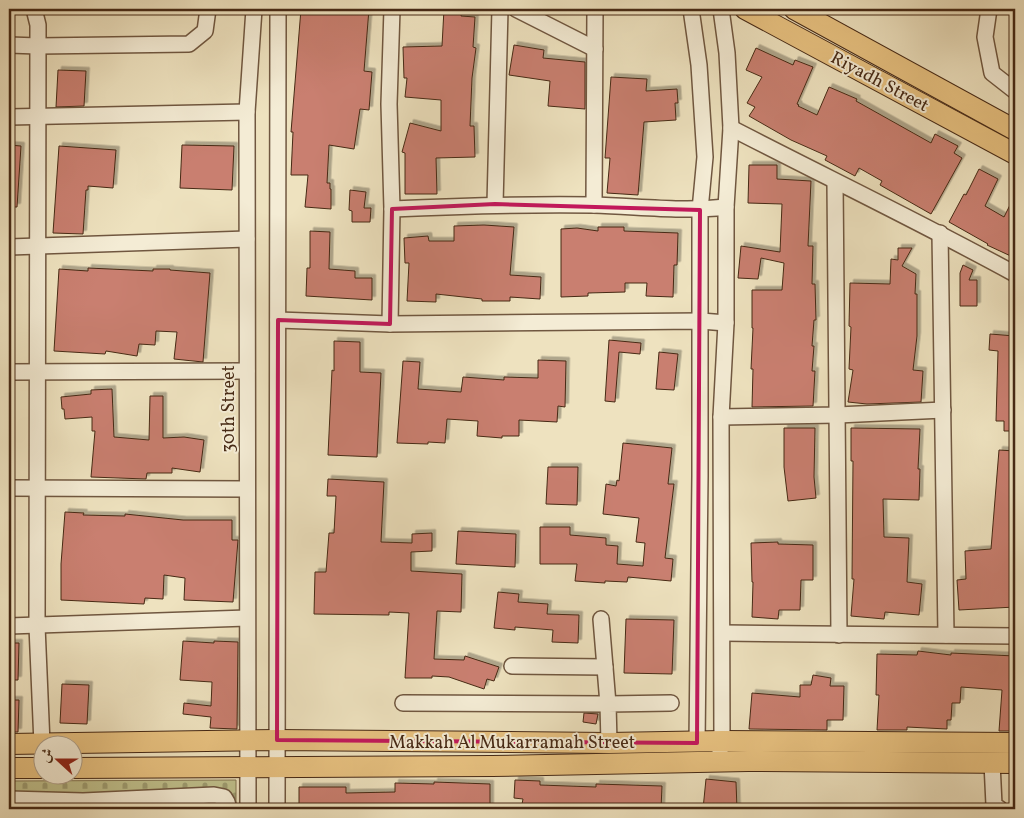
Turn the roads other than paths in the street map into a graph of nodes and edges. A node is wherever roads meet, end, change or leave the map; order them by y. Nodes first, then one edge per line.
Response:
1 (34, 9) edge
2 (208, 9) edge
3 (254, 9) edge
4 (278, 9) edge
5 (392, 9) edge
6 (500, 9) edge
7 (516, 9) edge
8 (595, 9) edge
9 (691, 9) edge
10 (721, 9) edge
11 (745, 9) edge
12 (794, 9) edge
13 (989, 9) edge
14 (9, 45) edge
15 (38, 46) junction
16 (595, 49) junction
17 (992, 73) junction
18 (1015, 77) edge
19 (1015, 91) edge
20 (246, 112) junction
21 (9, 117) edge
22 (38, 118) junction
23 (731, 128) junction
24 (1015, 130) edge
25 (1015, 154) edge
26 (835, 182) junction
27 (495, 204) junction
28 (594, 205) junction
29 (726, 207) junction
30 (392, 209) junction
31 (700, 210) junction
32 (940, 233) junction
33 (246, 239) junction
34 (9, 247) edge
35 (38, 247) junction
36 (1015, 274) edge
37 (278, 320) junction
38 (701, 321) junction
39 (726, 323) junction
40 (390, 324) junction
41 (9, 372) edge
42 (38, 372) junction
43 (247, 372) junction
44 (943, 410) junction
45 (838, 415) junction
46 (721, 416) junction
47 (37, 487) junction
48 (9, 488) edge
49 (247, 489) junction
50 (247, 618) junction
51 (601, 619) dead end
52 (9, 626) edge
53 (37, 626) junction
54 (723, 633) junction
55 (839, 635) junction
56 (946, 635) junction
57 (1015, 636) edge
58 (512, 666) dead end
59 (605, 667) junction
60 (403, 703) dead end
61 (608, 704) junction
62 (671, 704) dead end
63 (42, 736) edge
64 (277, 740) junction
65 (248, 741) junction
66 (722, 741) junction
67 (697, 742) junction
68 (82, 743) edge
69 (608, 743) junction
70 (1015, 743) edge
71 (9, 744) edge
72 (32, 744) edge
73 (718, 762) junction
74 (992, 763) junction
75 (1015, 763) edge
76 (9, 768) edge
77 (32, 768) edge
78 (82, 768) edge
79 (248, 768) junction
80 (277, 768) junction
81 (9, 799) edge
82 (82, 805) edge
83 (229, 809) edge
84 (248, 809) edge
85 (277, 809) edge
86 (1000, 809) edge

1 - 15 street
2 - 15 street
3 - 20 street, 30th Street
4 - 37 street
5 - 30 street
6 - 27 street
7 - 16 street
8 - 16 street
9 - 31 street
10 - 23 street
11 - 25 main road, Riyadh Street
12 - 24 main road, Riyadh Street
13 - 17 street
14 - 15 street
15 - 22 street
16 - 28 street
17 - 18 street
17 - 19 street
20 - 22 street
20 - 33 street, 30th Street
21 - 22 street
22 - 35 street
23 - 26 street
23 - 29 street
26 - 32 street
26 - 45 street
27 - 28 street
27 - 30 street
28 - 31 street
29 - 31 street
29 - 39 street
30 - 40 street
31 - 38 street
32 - 36 street
32 - 44 street
33 - 35 street
33 - 43 street, 30th Street
34 - 35 street
35 - 42 street
37 - 40 street
37 - 64 street
38 - 39 street
38 - 40 street
38 - 67 street
39 - 46 street
41 - 42 street
42 - 43 street
42 - 47 street
43 - 49 street, 30th Street
44 - 45 street
44 - 56 street
45 - 46 street
45 - 55 street
46 - 54 street
47 - 48 street
47 - 49 street
47 - 53 street
49 - 50 street, 30th Street
50 - 53 street
50 - 65 street, 30th Street
51 - 59 street
52 - 53 street
53 - 63 street
54 - 55 street
54 - 66 street
55 - 56 street
56 - 57 street
58 - 59 street
59 - 61 street
60 - 61 street
61 - 62 street
61 - 69 street
64 - 65 main road, Makkah Al Mukarramah Street
64 - 69 main road, Makkah Al Mukarramah Street
64 - 80 street
65 - 68 main road, Makkah Al Mukarramah Street
65 - 79 street, 30th Street
66 - 67 main road, Makkah Al Mukarramah Street
66 - 70 main road, Makkah Al Mukarramah Street
66 - 73 street
67 - 69 main road, Makkah Al Mukarramah Street
71 - 72 main road, Makkah Al Mukarramah Street
73 - 74 main road, Makkah Al Mukarramah Street
73 - 80 main road, Makkah Al Mukarramah Street
74 - 75 main road, Makkah Al Mukarramah Street
74 - 86 street
76 - 77 main road
78 - 79 main road, Makkah Al Mukarramah Street
79 - 80 main road, Makkah Al Mukarramah Street
79 - 84 street, 30th Street
80 - 85 street
81 - 82 street
82 - 83 street

